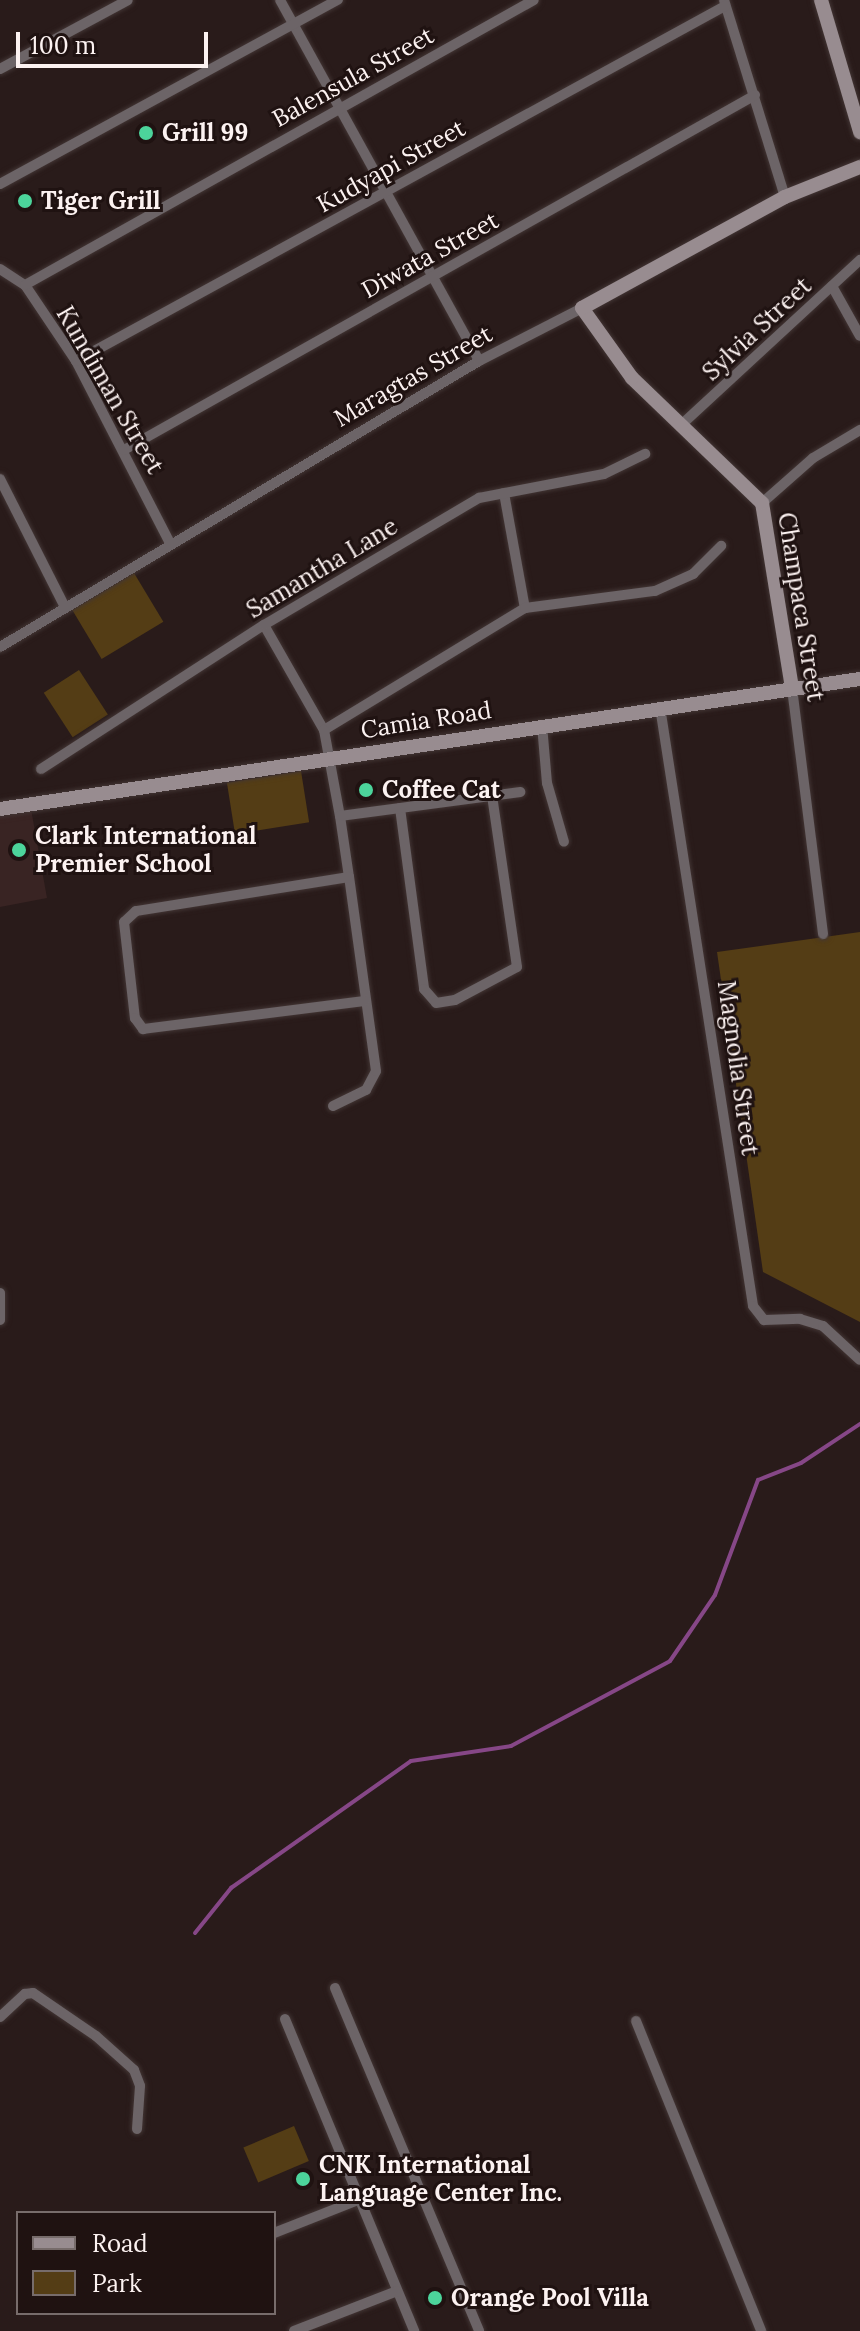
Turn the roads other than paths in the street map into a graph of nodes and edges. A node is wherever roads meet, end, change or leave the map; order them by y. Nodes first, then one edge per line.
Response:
1 (128, 0) edge
2 (280, 0) edge
3 (338, 0) edge
4 (534, 0) edge
5 (821, 0) edge
6 (724, 3) edge
7 (294, 25) junction
8 (0, 69) edge
9 (854, 94) edge
10 (755, 95) junction
11 (341, 105) junction
12 (860, 132) edge
13 (860, 167) edge
14 (0, 184) edge
15 (388, 191) junction
16 (785, 197) junction
17 (860, 260) edge
18 (0, 269) edge
19 (432, 277) junction
20 (25, 285) junction
21 (832, 286) junction
22 (582, 308) junction
23 (860, 336) edge
24 (76, 361) junction
25 (479, 361) junction
26 (680, 426) junction
27 (860, 430) edge
28 (124, 450) junction
29 (645, 454) dead end
30 (0, 479) edge
31 (504, 493) junction
32 (762, 503) junction
33 (170, 543) junction
34 (721, 546) dead end
35 (64, 605) junction
36 (525, 608) junction
37 (264, 625) junction
38 (0, 647) edge
39 (860, 679) edge
40 (792, 688) junction
41 (660, 707) junction
42 (542, 725) junction
43 (324, 730) junction
44 (333, 756) junction
45 (41, 769) dead end
46 (520, 792) dead end
47 (492, 796) junction
48 (400, 808) junction
49 (0, 809) edge
50 (340, 816) junction
51 (564, 842) dead end
52 (349, 877) junction
53 (823, 934) dead end
54 (365, 1001) junction
55 (333, 1106) dead end
56 (0, 1293) edge
57 (2, 1315) edge
58 (860, 1360) edge
59 (335, 1988) dead end
60 (0, 2017) edge
61 (285, 2019) dead end
62 (636, 2021) dead end
63 (137, 2129) dead end
64 (358, 2200) junction
65 (276, 2232) edge
66 (397, 2291) junction
67 (294, 2331) edge
68 (414, 2331) edge
69 (479, 2331) edge
70 (761, 2331) edge

1 - 8 street
2 - 7 street
3 - 7 street
4 - 11 street, Balensula Street
5 - 9 street
6 - 10 street
6 - 15 street, Kudyapi Street
7 - 11 street
7 - 14 street
9 - 12 street
10 - 16 street
10 - 19 street, Diwata Street
11 - 15 street
11 - 20 street, Balensula Street
13 - 16 street, Maragtas Street
15 - 19 street
15 - 24 street, Kudyapi Street
16 - 22 street, Maragtas Street
17 - 21 street, Sylvia Street
18 - 20 street, Kundiman Street
19 - 25 street
19 - 28 street, Diwata Street
20 - 24 street, Kundiman Street
21 - 23 street
21 - 26 street, Sylvia Street
22 - 25 street, Maragtas Street
22 - 26 street, Champaca Street
24 - 28 street, Kundiman Street
25 - 33 street, Maragtas Street
26 - 32 street, Champaca Street
27 - 32 street
28 - 33 street, Kundiman Street
29 - 31 street, Samantha Lane
30 - 35 street
31 - 36 street
31 - 37 street, Samantha Lane
32 - 40 street, Champaca Street
33 - 35 street, Maragtas Street
34 - 36 street
35 - 38 street, Maragtas Street
36 - 43 street
37 - 43 street
37 - 45 street, Samantha Lane
39 - 40 street, Camia Road
40 - 41 street, Camia Road
40 - 53 street, Champaca Street
41 - 42 street, Camia Road
41 - 58 street, Magnolia Street
42 - 44 street, Camia Road
42 - 51 street
43 - 44 street
44 - 49 street, Camia Road
44 - 50 street
46 - 47 street
47 - 48 street
47 - 48 street
48 - 50 street
50 - 52 street
52 - 54 street
52 - 54 street
54 - 55 street
56 - 57 street
59 - 69 street
60 - 63 street
61 - 64 street
62 - 70 street
64 - 65 street
64 - 66 street
66 - 67 street
66 - 68 street

